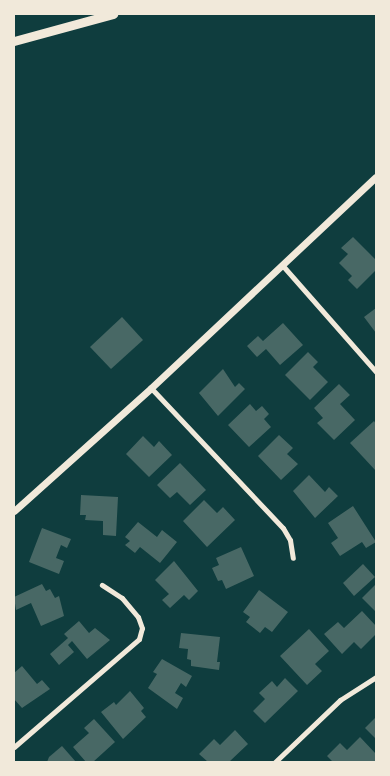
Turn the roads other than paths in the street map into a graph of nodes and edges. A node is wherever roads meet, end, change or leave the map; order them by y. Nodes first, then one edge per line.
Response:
1 (113, 14) edge
2 (14, 41) edge
3 (376, 177) edge
4 (283, 266) junction
5 (376, 372) edge
6 (151, 388) junction
7 (14, 511) edge
8 (293, 558) dead end
9 (102, 585) dead end
10 (376, 677) edge
11 (14, 747) edge
12 (275, 762) edge

1 - 2 highway
3 - 4 street
4 - 5 street
4 - 6 street
6 - 7 street
6 - 8 street
9 - 11 street
10 - 12 street

